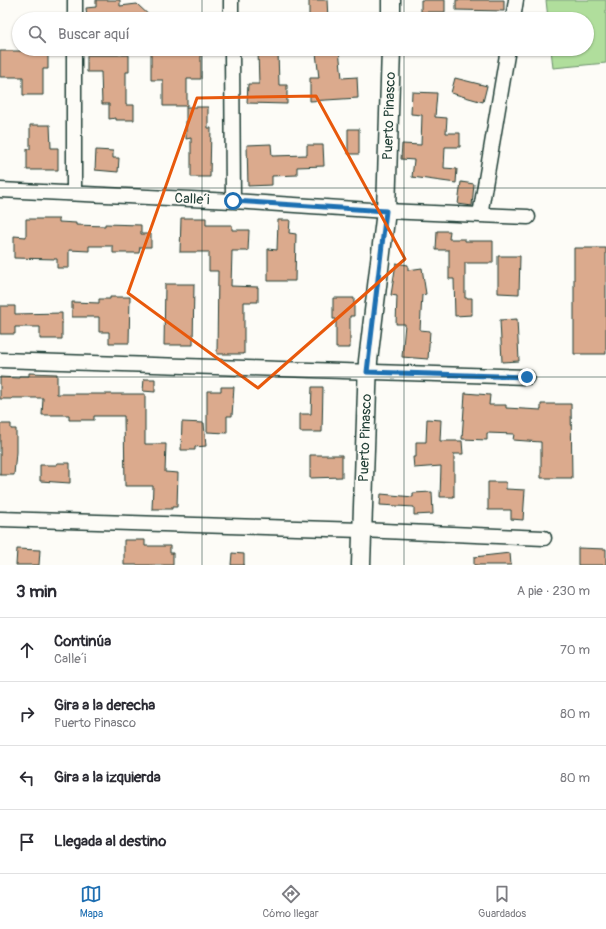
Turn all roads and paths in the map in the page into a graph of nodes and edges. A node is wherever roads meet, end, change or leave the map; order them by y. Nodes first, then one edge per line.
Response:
1 (75, 0) edge
2 (231, 0) edge
3 (391, 0) edge
4 (516, 0) edge
5 (74, 12) edge
6 (231, 12) edge
7 (391, 12) edge
8 (514, 12) edge
9 (74, 56) edge
10 (232, 56) edge
11 (391, 56) edge
12 (507, 56) edge
13 (0, 190) edge
14 (74, 193) junction
15 (233, 201) junction
16 (386, 211) junction
17 (480, 215) junction
18 (528, 217) dead end
19 (0, 360) edge
20 (367, 372) junction
21 (527, 377) dead end
22 (0, 518) edge
23 (361, 530) junction
24 (544, 538) dead end
25 (360, 565) edge

1 - 5 street
2 - 6 street
3 - 7 street
4 - 8 street
9 - 14 street
10 - 15 street
11 - 16 street, Puerto Pinasco
12 - 17 street
13 - 14 street, Calle´i
14 - 15 street, Calle´i
15 - 16 street, Calle´i
16 - 17 street, Calle´i
16 - 20 street, Puerto Pinasco
17 - 18 street, Calle´i
19 - 20 street
20 - 21 street
20 - 23 street, Puerto Pinasco
22 - 23 street
23 - 24 street
23 - 25 street, Puerto Pinasco

